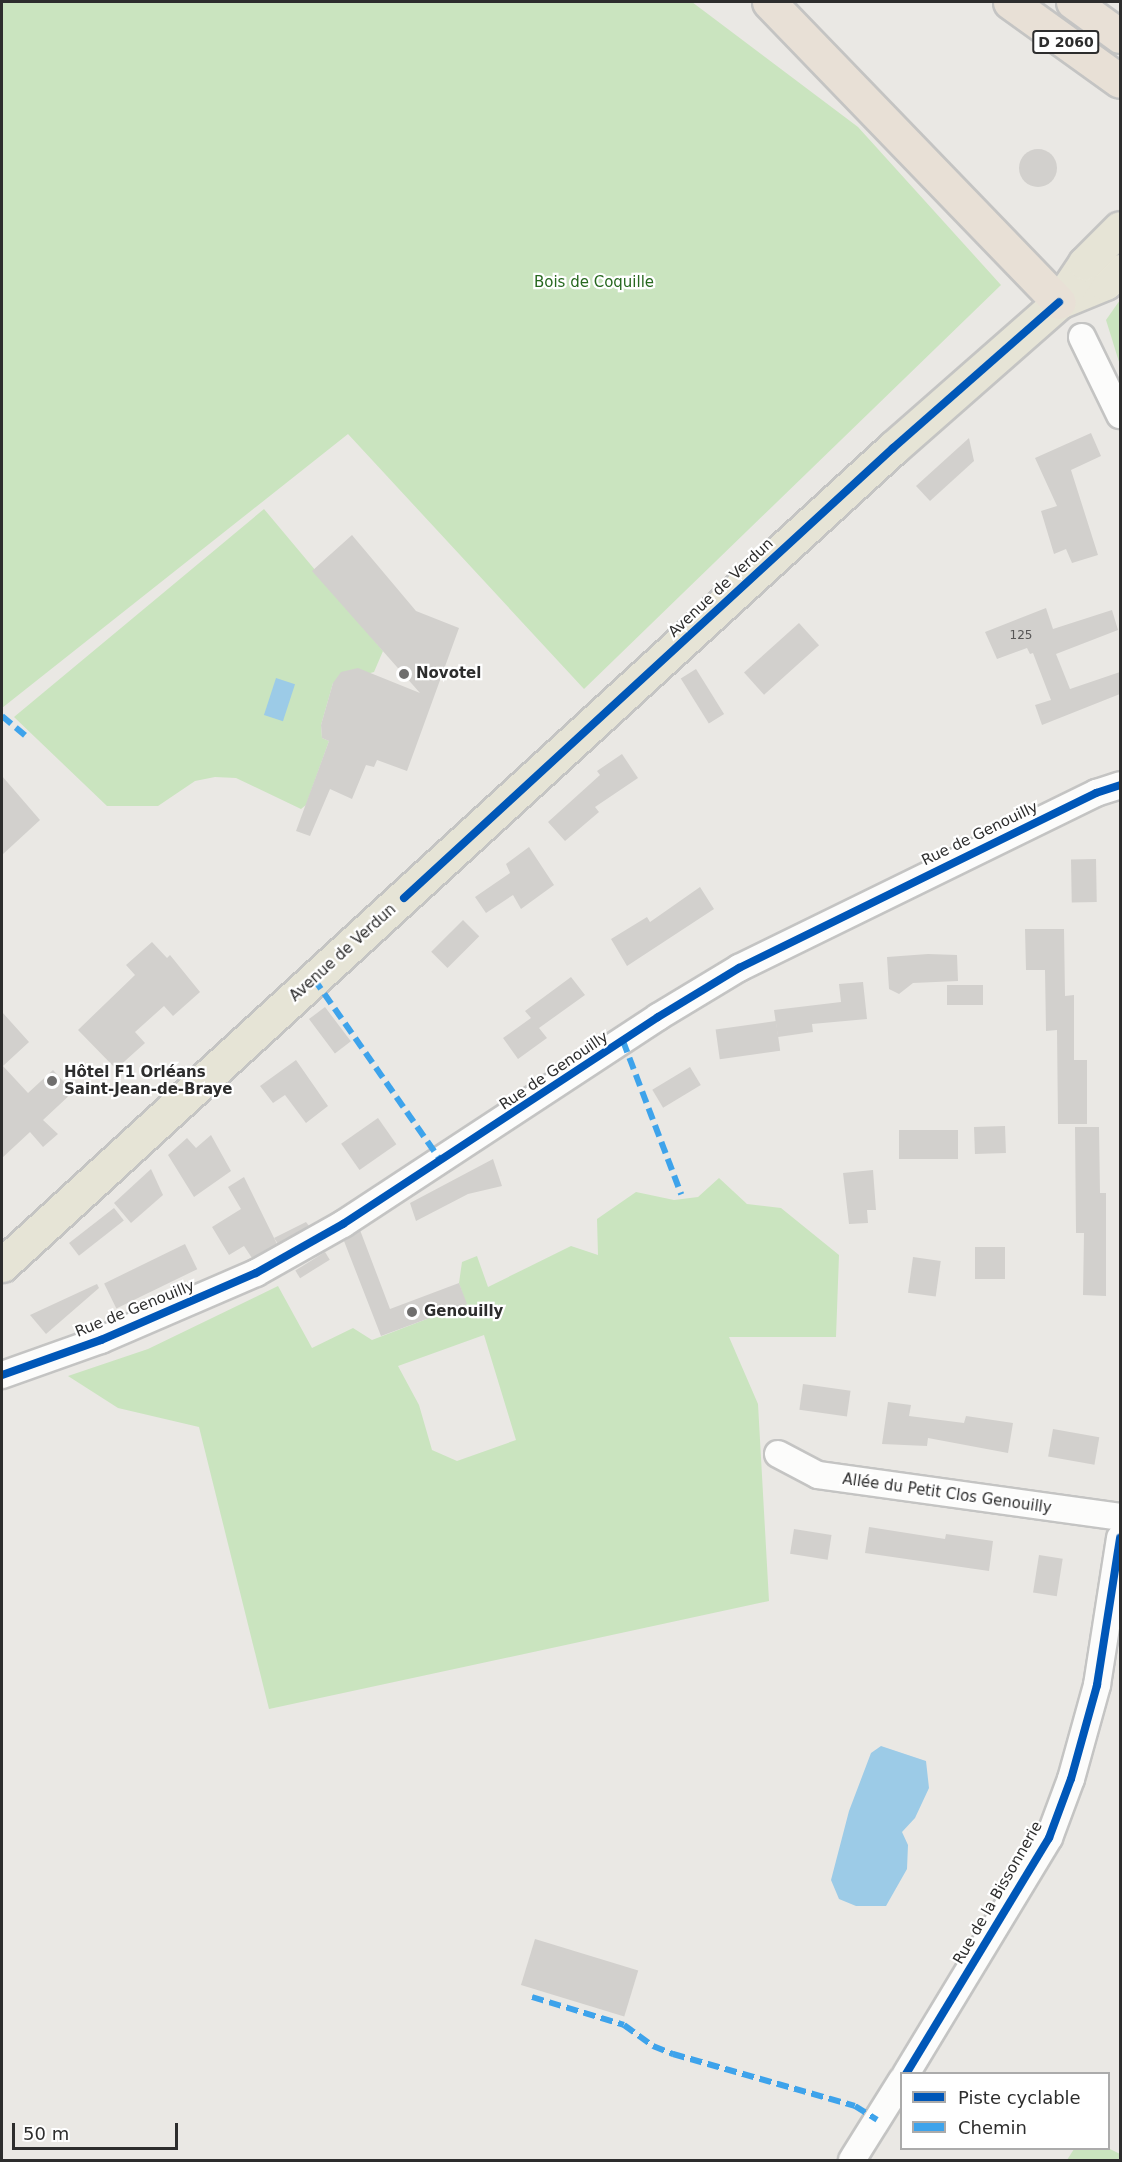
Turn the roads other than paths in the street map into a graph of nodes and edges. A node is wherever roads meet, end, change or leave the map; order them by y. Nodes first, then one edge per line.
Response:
1 (768, 2) edge
2 (1010, 2) edge
3 (1073, 2) edge
4 (1120, 36) edge
5 (1120, 81) edge
6 (1120, 228) edge
7 (1120, 271) edge
8 (1059, 302) junction
9 (1082, 337) dead end
10 (1120, 416) edge
11 (1120, 785) edge
12 (2, 1265) edge
13 (2, 1375) edge
14 (778, 1454) dead end
15 (1120, 1517) edge
16 (1120, 1538) edge
17 (907, 2072) edge
18 (900, 2083) edge
19 (852, 2160) edge

1 - 8 highway
2 - 5 highway, D 2060
3 - 4 highway, D 2060
6 - 8 main road, Avenue de Verdun
7 - 8 main road, Avenue de Verdun
8 - 12 main road, Avenue de Verdun
9 - 10 street
11 - 13 street, Rue de Genouilly
14 - 15 street, Allée du Petit Clos Genouilly
16 - 17 street, Rue de la Bissonnerie
18 - 19 street

